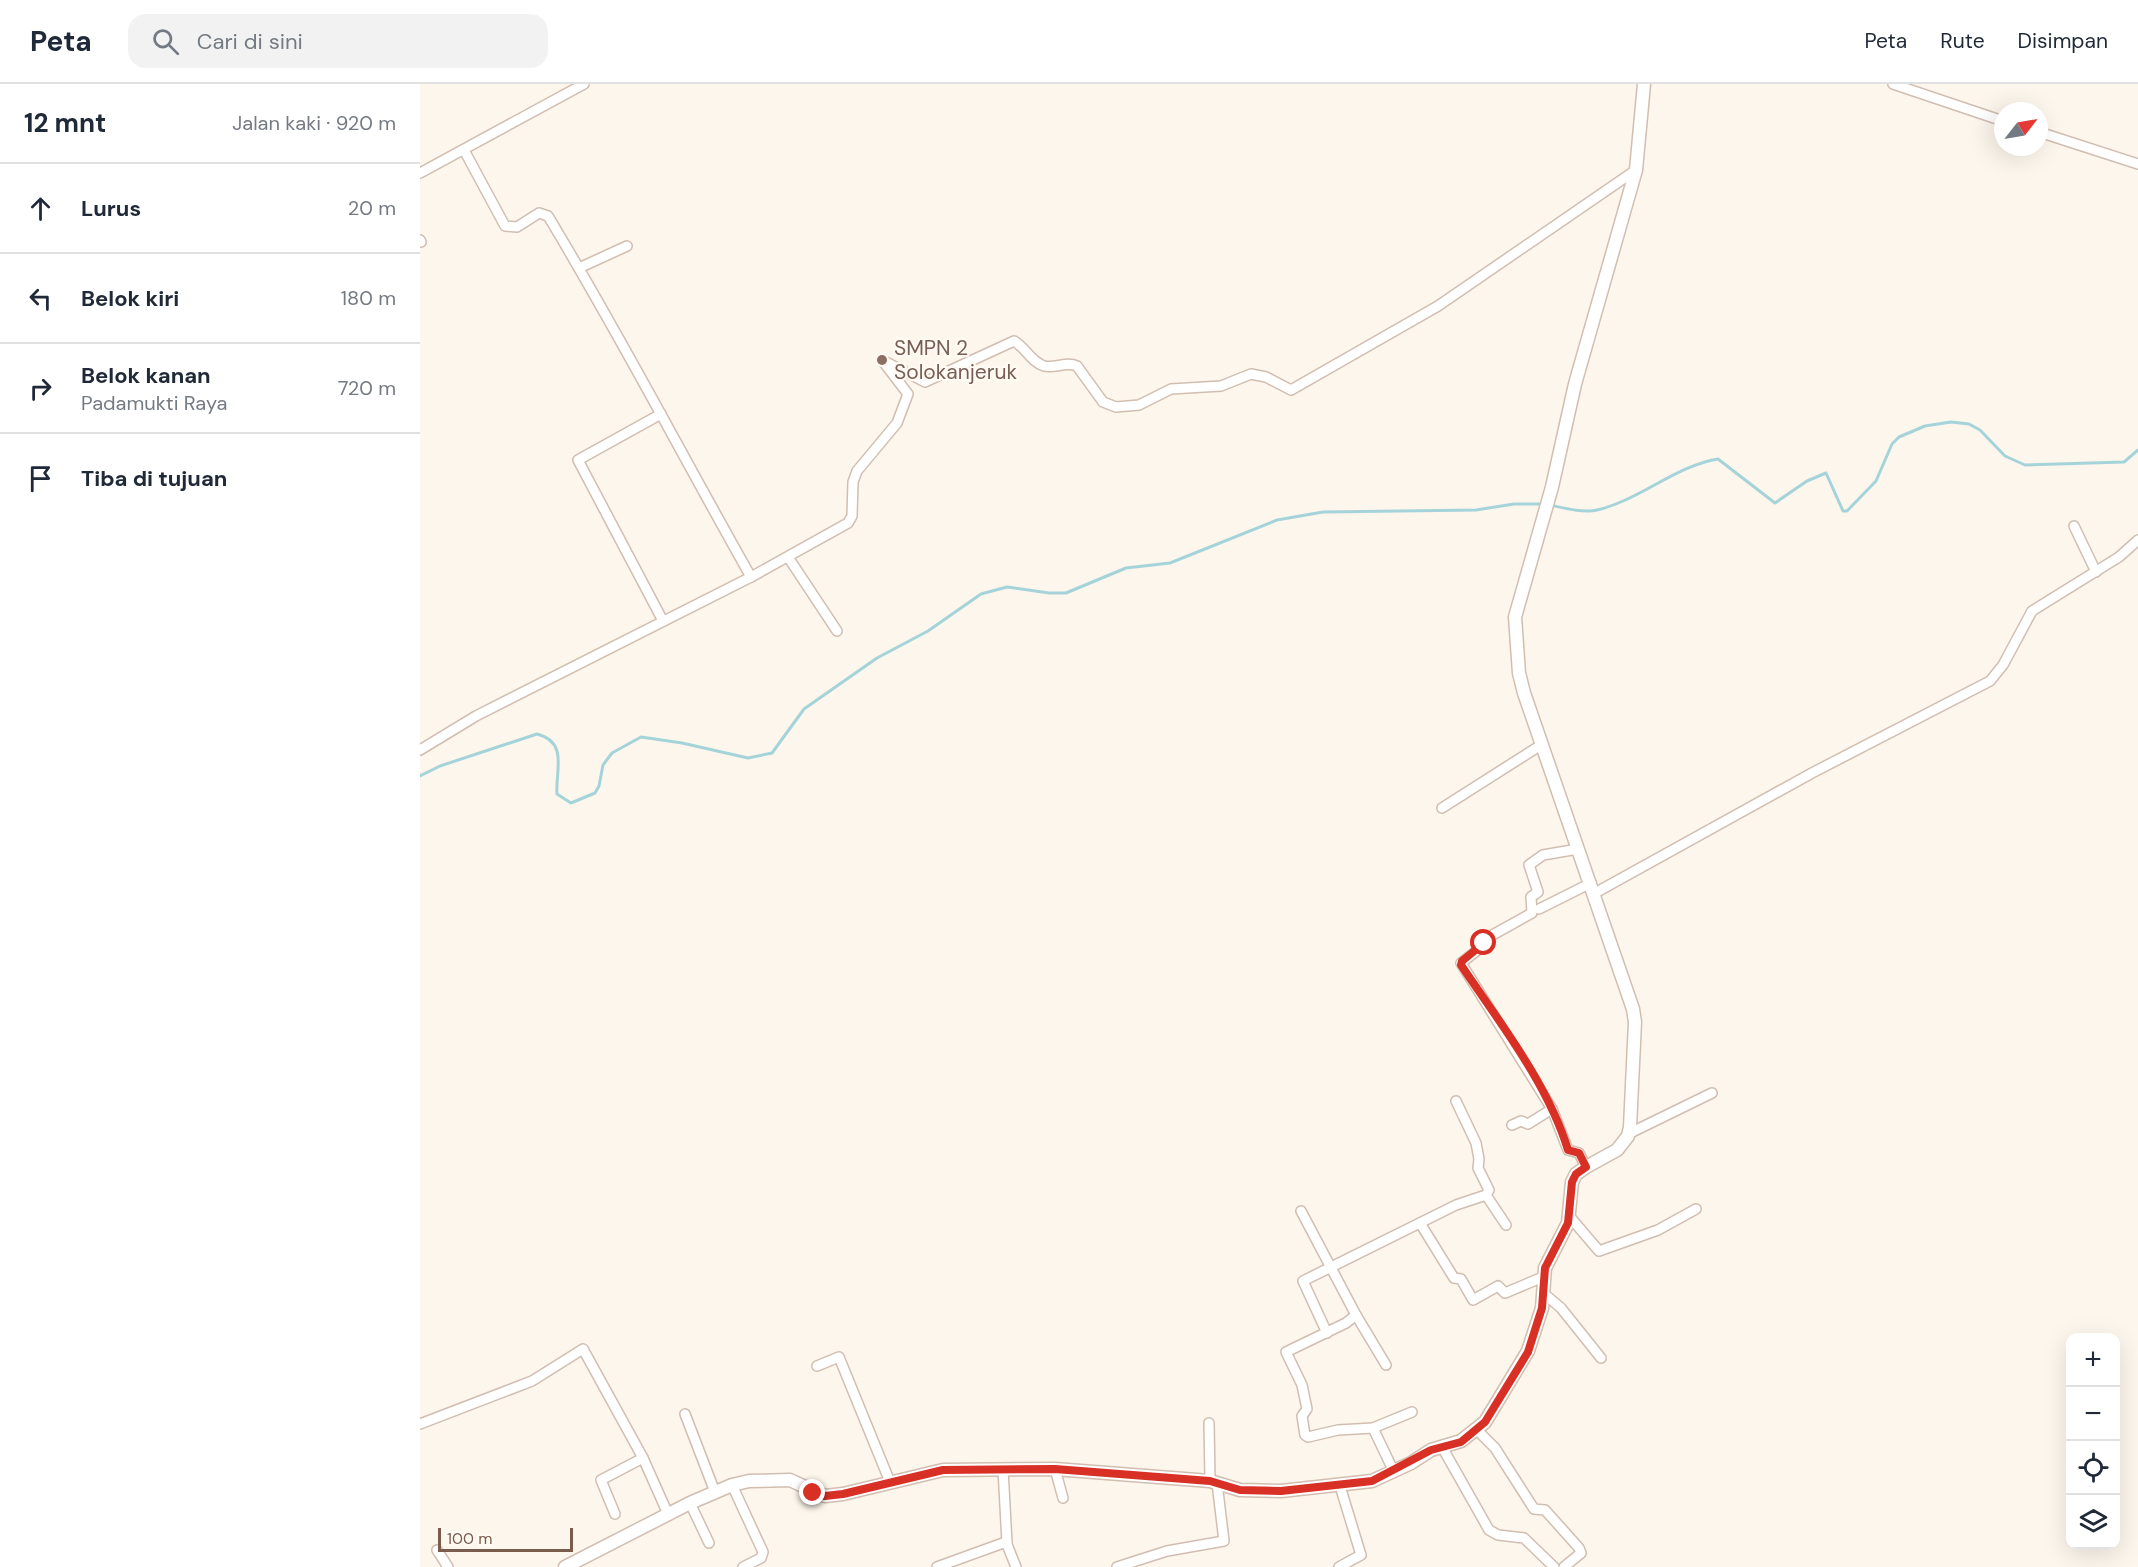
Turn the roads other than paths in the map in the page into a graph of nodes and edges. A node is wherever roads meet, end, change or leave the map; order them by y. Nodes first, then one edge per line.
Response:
1 (584, 84) edge
2 (1644, 84) edge
3 (1893, 84) edge
4 (1994, 118) edge
5 (2048, 135) edge
6 (464, 150) junction
7 (2138, 164) edge
8 (1636, 170) junction
9 (420, 173) edge
10 (627, 246) dead end
11 (579, 268) junction
12 (661, 414) junction
13 (2074, 526) dead end
14 (2138, 540) edge
15 (788, 557) junction
16 (2096, 572) junction
17 (751, 577) junction
18 (663, 621) junction
19 (837, 631) dead end
20 (1541, 745) junction
21 (420, 750) edge
22 (1442, 808) dead end
23 (1578, 849) junction
24 (1593, 888) junction
25 (1539, 909) dead end
26 (1713, 1093) dead end
27 (1456, 1101) dead end
28 (1552, 1109) junction
29 (1512, 1125) dead end
30 (1628, 1134) junction
31 (1586, 1167) junction
32 (1486, 1195) junction
33 (1696, 1209) dead end
34 (1302, 1211) dead end
35 (1570, 1217) junction
36 (1420, 1222) junction
37 (1506, 1225) dead end
38 (1331, 1267) junction
39 (1543, 1277) junction
40 (1542, 1292) junction
41 (1356, 1315) junction
42 (1327, 1333) junction
43 (1601, 1358) dead end
44 (1386, 1365) dead end
45 (817, 1366) dead end
46 (1412, 1412) dead end
47 (685, 1414) dead end
48 (1209, 1423) dead end
49 (420, 1424) edge
50 (1373, 1428) junction
51 (1477, 1430) junction
52 (1442, 1447) junction
53 (643, 1458) junction
54 (1003, 1469) junction
55 (1055, 1469) junction
56 (1394, 1472) junction
57 (889, 1477) junction
58 (1214, 1482) junction
59 (732, 1485) junction
60 (1340, 1486) junction
61 (715, 1492) junction
62 (1063, 1498) dead end
63 (690, 1503) junction
64 (615, 1514) dead end
65 (668, 1514) junction
66 (709, 1543) dead end
67 (1007, 1543) junction
68 (437, 1550) dead end
69 (448, 1567) edge
70 (565, 1567) edge
71 (743, 1567) edge
72 (937, 1567) edge
73 (1016, 1567) edge
74 (1117, 1567) edge
75 (1339, 1567) edge
76 (1554, 1567) edge
77 (1564, 1567) edge

1 - 6 street
2 - 8 street
3 - 4 street
5 - 7 street
6 - 9 street
6 - 11 street
8 - 15 street
8 - 20 street
10 - 11 street
11 - 12 street
12 - 17 street
12 - 18 street
13 - 16 street
14 - 16 street
15 - 17 street
15 - 19 street
16 - 24 street
17 - 18 street
18 - 21 street
20 - 22 street
20 - 23 street
23 - 24 street
23 - 28 street
24 - 25 street
24 - 30 street
26 - 30 street
27 - 32 street
28 - 29 street
28 - 31 street
30 - 31 street
31 - 35 street
32 - 36 street
32 - 37 street
33 - 35 street
34 - 38 street
35 - 39 street
36 - 38 street
36 - 39 street
38 - 41 street
38 - 42 street
39 - 40 street
40 - 43 street
40 - 51 street
41 - 42 street
41 - 44 street
42 - 50 street
45 - 57 street
46 - 50 street
47 - 61 street
48 - 58 street
49 - 53 street
50 - 56 street
51 - 52 street
51 - 77 street
52 - 56 street
52 - 76 street
53 - 64 street
53 - 65 street
54 - 55 street
54 - 57 street
54 - 67 street
55 - 58 street
55 - 62 street
56 - 60 street
57 - 59 street
58 - 60 street
58 - 74 street
59 - 61 street
59 - 71 street
60 - 75 street
61 - 63 street
63 - 65 street
63 - 66 street
65 - 70 street
67 - 72 street
67 - 73 street
68 - 69 street

